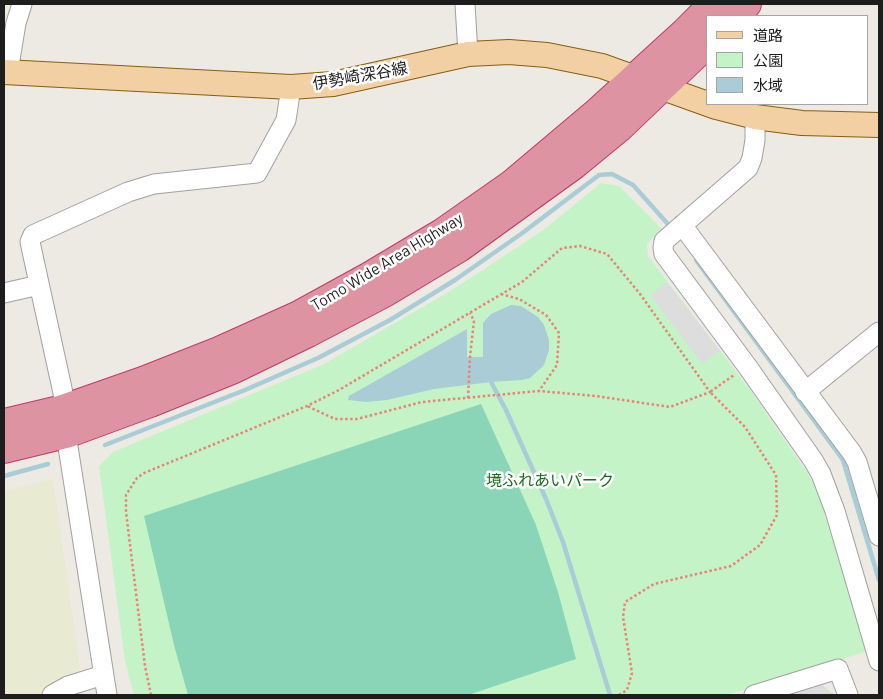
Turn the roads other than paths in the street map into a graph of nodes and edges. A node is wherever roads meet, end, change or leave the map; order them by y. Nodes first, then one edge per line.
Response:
1 (22, 4) edge
2 (464, 4) edge
3 (713, 4) edge
4 (747, 4) edge
5 (735, 15) edge
6 (706, 45) edge
7 (468, 54) junction
8 (6, 72) edge
9 (636, 77) junction
10 (291, 86) junction
11 (662, 88) junction
12 (706, 103) edge
13 (710, 105) edge
14 (755, 117) junction
15 (879, 125) edge
16 (682, 225) junction
17 (39, 285) junction
18 (4, 293) edge
19 (879, 332) edge
20 (805, 392) junction
21 (65, 421) junction
22 (4, 423) edge
23 (4, 448) edge
24 (879, 536) edge
25 (879, 661) edge
26 (103, 676) junction
27 (52, 695) edge
28 (107, 695) edge
29 (754, 695) edge
30 (848, 695) edge

1 - 8 street
2 - 7 street
3 - 9 highway, Tomo Wide Area Highway
4 - 5 highway
6 - 11 highway, Tomo Wide Area Highway
7 - 9 main road, 伊勢崎深谷線
7 - 10 main road, 伊勢崎深谷線
8 - 10 main road, 伊勢崎深谷線
9 - 11 main road, 伊勢崎深谷線
9 - 21 highway, Tomo Wide Area Highway
10 - 17 street
11 - 12 main road, 伊勢崎深谷線
11 - 21 highway, Tomo Wide Area Highway
13 - 14 main road, 伊勢崎深谷線
14 - 15 main road, 伊勢崎深谷線
14 - 16 street
16 - 20 street
16 - 25 street
17 - 18 street
17 - 21 street
19 - 20 street
20 - 24 street
21 - 22 highway, Tomo Wide Area Highway
21 - 23 highway, Tomo Wide Area Highway
21 - 26 street
26 - 27 street
26 - 28 street
29 - 30 street

